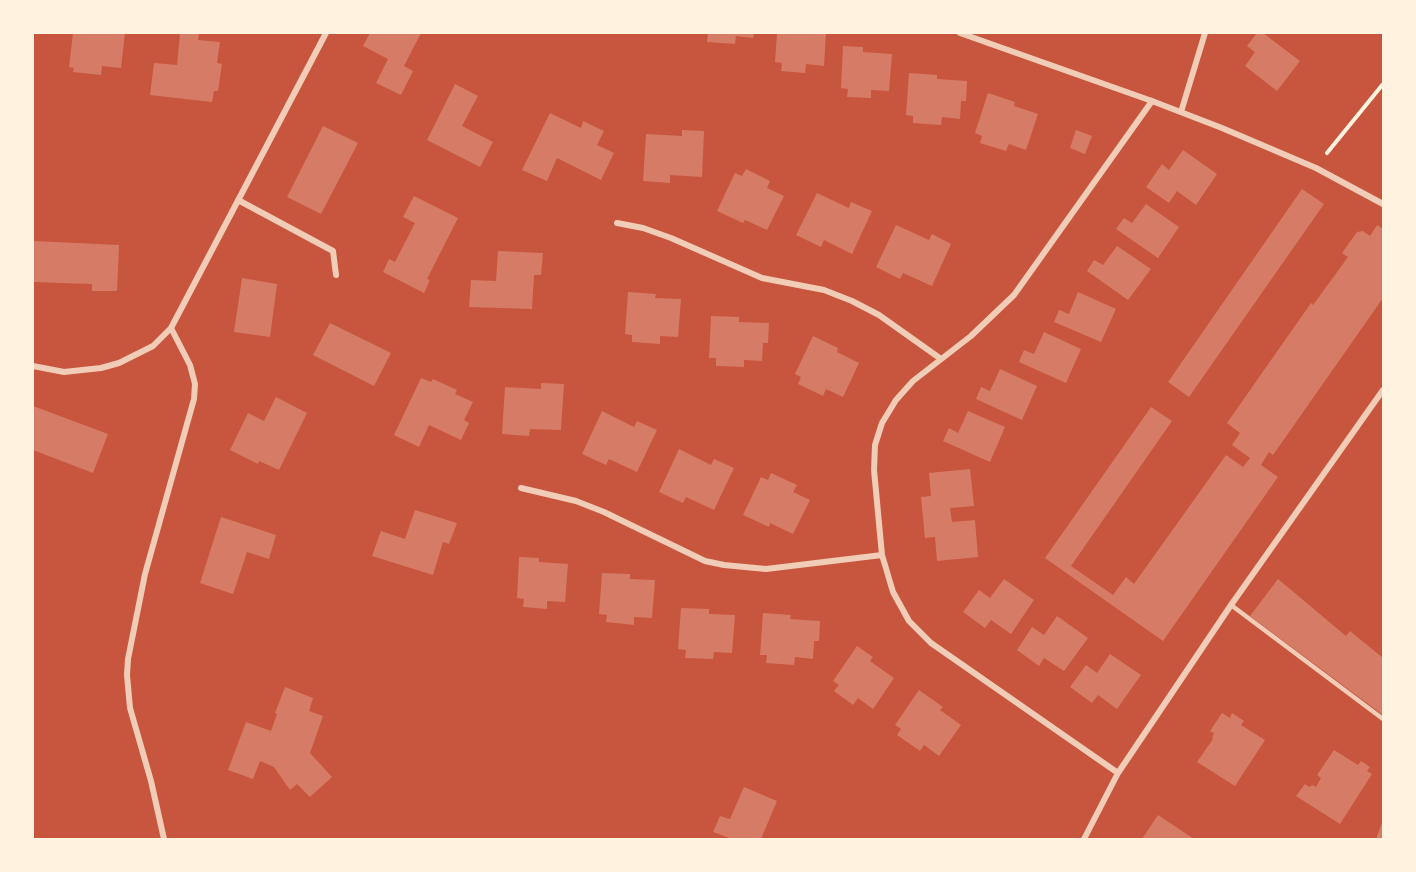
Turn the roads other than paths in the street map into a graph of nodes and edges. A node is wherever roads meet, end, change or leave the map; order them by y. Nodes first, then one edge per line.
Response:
1 (326, 33) edge
2 (960, 33) edge
3 (1205, 33) edge
4 (1152, 101) junction
5 (1181, 112) junction
6 (238, 200) junction
7 (1383, 204) edge
8 (617, 224) dead end
9 (336, 274) dead end
10 (171, 328) junction
11 (941, 359) junction
12 (33, 366) edge
13 (1383, 390) edge
14 (521, 488) dead end
15 (882, 555) junction
16 (1231, 605) junction
17 (1383, 719) edge
18 (1118, 773) junction
19 (164, 839) edge
20 (1084, 839) edge

1 - 6 street
2 - 4 street
3 - 5 street
4 - 5 street
4 - 11 street
5 - 7 street
6 - 9 street
6 - 10 street
8 - 11 street
10 - 12 street
10 - 19 street
11 - 15 street
13 - 16 street
14 - 15 street
15 - 18 street
16 - 17 lane
16 - 18 street
18 - 20 street

